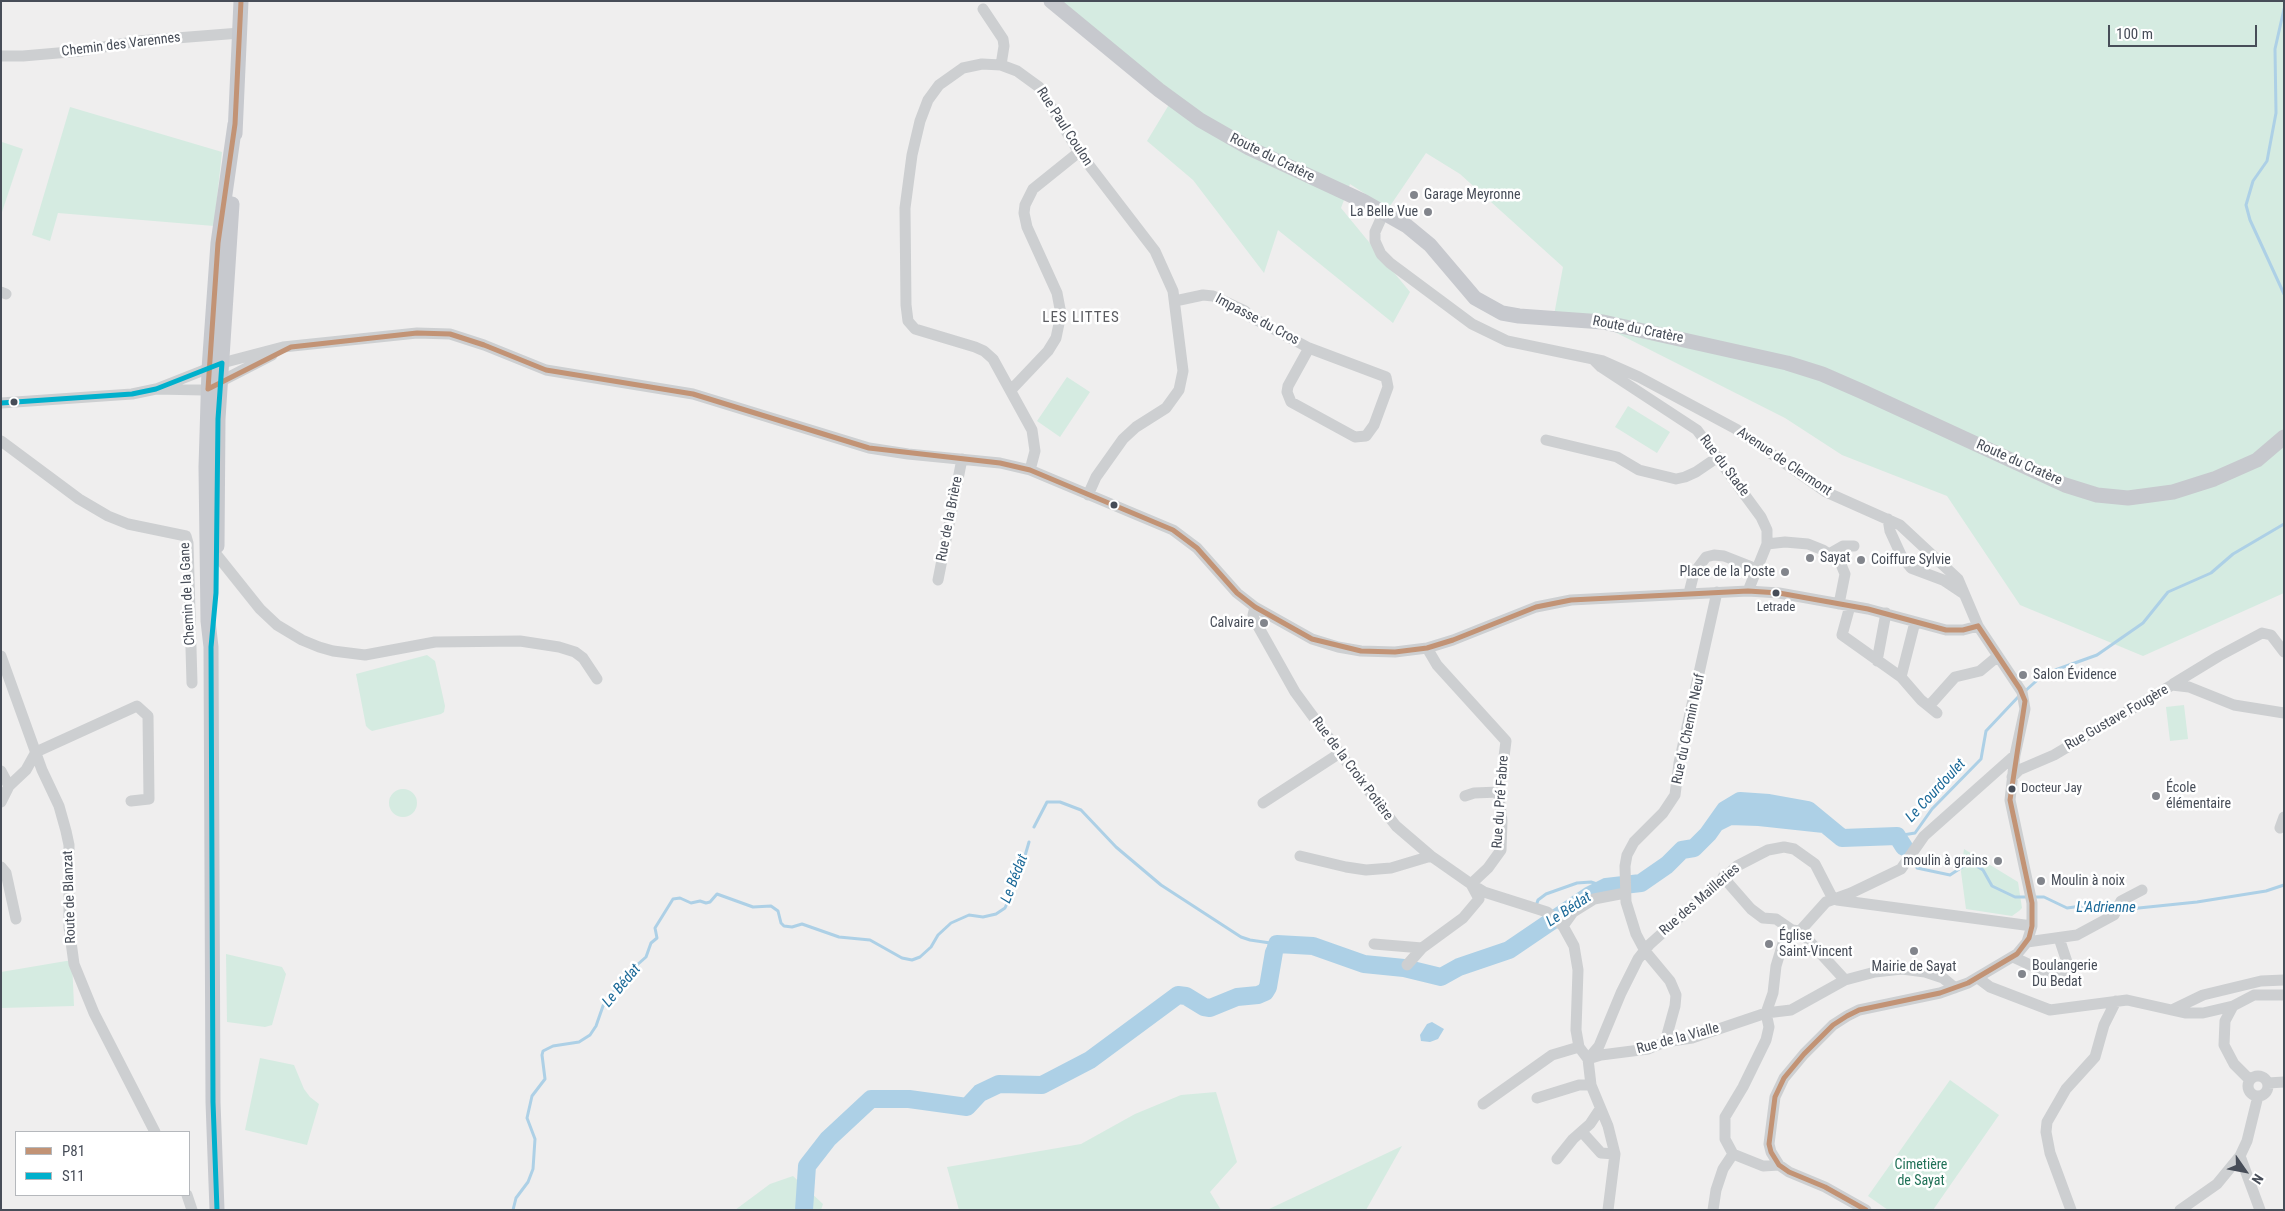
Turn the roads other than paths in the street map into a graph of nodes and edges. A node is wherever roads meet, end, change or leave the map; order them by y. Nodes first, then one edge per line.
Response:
1 (241, 1) edge
2 (1051, 1) edge
3 (983, 9) dead end
4 (240, 33) junction
5 (1, 56) edge
6 (1002, 65) junction
7 (1079, 152) junction
8 (1384, 212) junction
9 (1175, 301) junction
10 (292, 346) junction
11 (1310, 348) junction
12 (1593, 358) junction
13 (215, 366) junction
14 (214, 386) junction
15 (156, 390) junction
16 (1011, 390) junction
17 (1, 402) edge
18 (2284, 438) edge
19 (1546, 440) dead end
20 (1, 441) edge
21 (1718, 457) junction
22 (962, 459) junction
23 (1030, 470) junction
24 (1088, 494) junction
25 (1888, 519) junction
26 (1767, 544) junction
27 (1854, 546) dead end
28 (212, 554) junction
29 (1829, 554) junction
30 (1757, 569) junction
31 (938, 580) dead end
32 (1748, 590) junction
33 (1717, 592) junction
34 (1689, 593) junction
35 (1964, 594) junction
36 (1844, 605) junction
37 (1255, 607) junction
38 (1886, 613) junction
39 (1915, 622) junction
40 (1978, 626) junction
41 (1427, 648) junction
42 (2284, 652) edge
43 (1, 656) edge
44 (1998, 656) junction
45 (1877, 661) junction
46 (1901, 677) junction
47 (597, 679) dead end
48 (192, 683) dead end
49 (2172, 685) junction
50 (2284, 713) edge
51 (36, 752) junction
52 (1340, 753) junction
53 (2015, 755) junction
54 (1, 771) edge
55 (2012, 776) junction
56 (9, 786) junction
57 (1499, 792) junction
58 (1465, 796) dead end
59 (131, 801) dead end
60 (1, 802) edge
61 (1263, 804) dead end
62 (1300, 856) dead end
63 (1431, 856) junction
64 (1, 867) edge
65 (1723, 877) junction
66 (1471, 884) junction
67 (1625, 888) junction
68 (2142, 890) dead end
69 (1499, 896) junction
70 (1479, 899) junction
71 (1833, 899) junction
72 (16, 919) dead end
73 (1561, 924) junction
74 (2032, 926) junction
75 (1796, 931) junction
76 (2059, 938) junction
77 (2027, 942) junction
78 (1374, 944) dead end
79 (1422, 948) junction
80 (1645, 951) junction
81 (2013, 957) junction
82 (1407, 966) dead end
83 (1978, 978) junction
84 (1845, 980) junction
85 (2284, 980) edge
86 (1955, 988) junction
87 (2284, 995) edge
88 (2116, 1001) junction
89 (2233, 1006) junction
90 (2172, 1010) junction
91 (1766, 1013) junction
92 (1665, 1042) junction
93 (1579, 1047) junction
94 (1588, 1058) junction
95 (2250, 1080) junction
96 (2284, 1082) edge
97 (2268, 1083) junction
98 (1591, 1085) junction
99 (2258, 1096) junction
100 (1537, 1098) dead end
101 (1483, 1104) dead end
102 (1600, 1110) junction
103 (154, 1131) edge
104 (1582, 1132) junction
105 (1615, 1154) junction
106 (1733, 1154) junction
107 (2240, 1156) junction
108 (1557, 1160) dead end
109 (1779, 1165) junction
110 (187, 1196) edge
111 (192, 1210) edge
112 (217, 1210) edge
113 (1608, 1210) edge
114 (1713, 1210) edge
115 (1866, 1210) edge
116 (2071, 1210) edge
117 (2180, 1210) edge
118 (2260, 1210) edge

1 - 4 main road
2 - 8 main road, Route du Cratère
3 - 6 street
4 - 5 street, Chemin des Varennes
4 - 13 main road
6 - 7 street, Rue Paul Coulon
6 - 16 street, Rue Paul Coulon
7 - 9 street, Rue Paul Coulon
7 - 16 street
8 - 12 street, Avenue de Clermont
8 - 18 main road, Route du Cratère
9 - 11 street, Impasse du Cros
9 - 24 street, Rue Paul Coulon
10 - 13 street
10 - 14 street
10 - 22 street
11 - 11 street, Impasse du Cros
12 - 21 street, Rue du Stade
12 - 25 street, Avenue de Clermont
13 - 14 main road
13 - 15 street
14 - 15 street
14 - 28 main road
15 - 17 street
16 - 23 street, Rue Paul Coulon
19 - 21 street
20 - 48 street, Chemin de la Gane
21 - 26 street, Rue du Stade
22 - 23 street
22 - 31 street, Rue de la Brière
23 - 24 street
24 - 37 street
25 - 35 street, Avenue de Clermont
25 - 35 street
26 - 29 street
26 - 30 street
27 - 29 street
28 - 47 street
28 - 112 main road
29 - 36 street
30 - 32 street
30 - 34 street
32 - 33 street
32 - 36 street
33 - 34 street
33 - 67 street, Rue du Chemin Neuf
34 - 41 street
35 - 40 street, Avenue de Clermont
36 - 38 street
36 - 45 street
37 - 41 street
37 - 52 street, Rue de la Croix Potière
38 - 39 street
38 - 45 street
39 - 40 street
39 - 46 street
40 - 44 street, Avenue de Clermont
41 - 57 street, Rue du Pré Fabre
42 - 49 street
43 - 51 street, Route de Blanzat
44 - 46 street
44 - 53 street, Avenue de Clermont
45 - 46 street
49 - 50 street, Rue Gustave Fougère
49 - 55 street, Rue Gustave Fougère
51 - 56 street
51 - 59 street
51 - 103 street, Route de Blanzat
52 - 61 street
52 - 63 street, Rue de la Croix Potière
53 - 55 street, Avenue de Clermont
53 - 71 street
54 - 56 street
55 - 74 street, Avenue de Clermont
56 - 60 street
57 - 58 street
57 - 66 street, Rue du Pré Fabre
62 - 63 street
63 - 66 street, Rue de la Croix Potière
64 - 72 street
65 - 71 street, Rue des Mailleries
65 - 75 street
65 - 80 street, Rue des Mailleries
66 - 69 street, Rue de la Croix Potière
66 - 70 street
67 - 73 street
67 - 80 street, Rue du Chemin Neuf
68 - 76 street
69 - 70 street
69 - 73 street, Rue de la Croix Potière
70 - 79 street
71 - 74 street
71 - 75 street
73 - 93 street
74 - 77 street, Avenue de Clermont
75 - 84 street
75 - 91 street
76 - 77 street
76 - 81 street
77 - 81 street, Avenue de Clermont
78 - 79 street
79 - 82 street
80 - 92 street, Rue du Chemin Neuf
80 - 94 street, Rue des Mailleries
81 - 83 street, Avenue de Clermont
83 - 86 street, Avenue de Clermont
83 - 88 street
84 - 86 street, Rue de la Vialle
84 - 91 street, Rue de la Vialle
85 - 90 street
86 - 109 street, Avenue de Clermont
87 - 89 street
88 - 90 street
88 - 116 street
89 - 90 street
89 - 95 street
91 - 92 street, Rue de la Vialle
91 - 106 street
92 - 94 street, Rue de la Vialle
93 - 94 street
93 - 101 street
94 - 98 street
95 - 97 street
95 - 99 street
96 - 97 street
97 - 99 street
98 - 100 street
98 - 102 street
99 - 107 street
102 - 104 street
102 - 105 street
104 - 105 street
104 - 108 street
105 - 113 street
106 - 109 street
106 - 114 street
107 - 117 street
107 - 118 street
109 - 115 street
110 - 111 street

